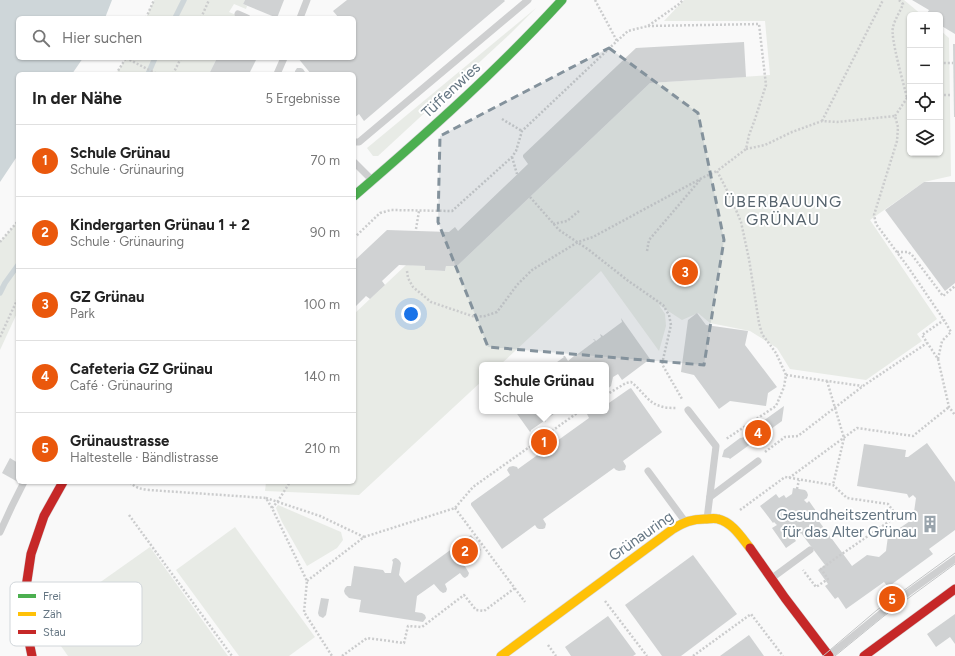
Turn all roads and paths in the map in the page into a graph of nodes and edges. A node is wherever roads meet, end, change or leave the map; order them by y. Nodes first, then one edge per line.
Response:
1 (154, 0) edge
2 (209, 0) edge
3 (307, 0) edge
4 (528, 0) edge
5 (562, 0) edge
6 (595, 0) edge
7 (682, 0) edge
8 (883, 0) edge
9 (899, 0) edge
10 (238, 14) dead end
11 (147, 16) edge
12 (202, 16) edge
13 (242, 16) edge
14 (301, 16) edge
15 (648, 26) junction
16 (617, 41) junction
17 (125, 60) edge
18 (130, 60) edge
19 (180, 60) edge
20 (283, 60) edge
21 (943, 63) edge
22 (953, 63) dead end
23 (117, 72) edge
24 (153, 72) edge
25 (174, 72) edge
26 (278, 72) edge
27 (907, 93) edge
28 (943, 95) edge
29 (952, 95) dead end
30 (907, 98) edge
31 (895, 116) junction
32 (502, 120) dead end
33 (822, 121) junction
34 (522, 131) junction
35 (356, 142) edge
36 (746, 149) junction
37 (512, 156) junction
38 (356, 164) edge
39 (516, 169) junction
40 (521, 171) dead end
41 (717, 171) junction
42 (517, 174) dead end
43 (702, 178) junction
44 (372, 181) junction
45 (356, 194) edge
46 (530, 197) dead end
47 (419, 211) junction
48 (579, 211) dead end
49 (16, 223) edge
50 (553, 224) junction
51 (416, 229) dead end
52 (356, 236) edge
53 (0, 242) edge
54 (578, 242) junction
55 (647, 251) dead end
56 (896, 252) junction
57 (407, 271) dead end
58 (955, 286) edge
59 (16, 302) edge
60 (944, 320) junction
61 (0, 337) edge
62 (927, 343) junction
63 (938, 360) junction
64 (786, 376) junction
65 (827, 381) junction
66 (862, 386) junction
67 (609, 393) edge
68 (949, 407) junction
69 (835, 408) junction
70 (688, 410) junction
71 (576, 414) edge
72 (955, 415) edge
73 (844, 438) junction
74 (716, 446) junction
75 (758, 461) joint
76 (648, 472) dead end
77 (789, 478) junction
78 (798, 480) junction
79 (23, 484) edge
80 (62, 484) edge
81 (132, 484) edge
82 (289, 484) edge
83 (833, 485) junction
84 (797, 489) dead end
85 (710, 497) junction
86 (266, 498) junction
87 (278, 501) junction
88 (272, 508) junction
89 (455, 508) junction
90 (735, 514) dead end
91 (129, 515) dead end
92 (707, 519) junction
93 (685, 522) junction
94 (0, 532) edge
95 (364, 537) junction
96 (810, 550) dead end
97 (955, 559) edge
98 (803, 571) dead end
99 (771, 578) junction
100 (307, 581) junction
101 (27, 582) edge
102 (516, 588) junction
103 (955, 589) edge
104 (605, 600) dead end
105 (525, 602) dead end
106 (546, 643) dead end
107 (30, 646) edge
108 (32, 656) edge
109 (232, 656) edge
110 (332, 656) edge
111 (342, 656) edge
112 (501, 656) edge
113 (556, 656) edge
114 (647, 656) edge
115 (693, 656) edge
116 (783, 656) edge
117 (829, 656) edge
118 (864, 656) edge

1 - 11 path
2 - 12 path
3 - 14 lane
4 - 35 lane
5 - 44 street, Tüffenwies
6 - 16 path
7 - 15 path
8 - 33 path
9 - 27 path
10 - 13 lane
15 - 16 path
15 - 36 path
16 - 34 path
17 - 23 path
18 - 24 path
19 - 25 path
20 - 26 lane
21 - 22 path
28 - 29 path
30 - 31 path
31 - 33 path
31 - 56 path
32 - 34 path
33 - 36 path
34 - 37 path
36 - 41 path
37 - 39 path
37 - 47 path
38 - 44 lane
39 - 40 path
39 - 42 path
41 - 43 path
41 - 64 path
43 - 54 path
43 - 55 path
44 - 45 street, Tüffenwies
46 - 50 path
47 - 51 path
47 - 52 path
48 - 50 path
49 - 53 path
50 - 54 path
54 - 57 path
54 - 70 path
56 - 58 path
56 - 60 path
59 - 61 path
60 - 62 path
60 - 63 path
62 - 63 path
62 - 66 path
63 - 68 path
64 - 65 path
64 - 74 path
65 - 66 path
65 - 69 path
66 - 69 path
67 - 70 path
68 - 72 path
68 - 73 path
69 - 73 path
69 - 75 path
70 - 74 lane
71 - 89 path
73 - 77 path
73 - 83 path
74 - 85 lane
75 - 85 lane
76 - 93 lane
77 - 78 path
77 - 90 path
78 - 83 path
78 - 84 path
79 - 94 lane
80 - 101 street
81 - 86 path
82 - 87 path
83 - 98 path
85 - 92 lane
86 - 87 path
86 - 88 path
87 - 88 path
87 - 95 path
88 - 100 path
89 - 95 path
89 - 102 path
91 - 109 path
92 - 93 street, Grünauring
92 - 99 street, Grünauring
93 - 112 street, Grünauring
95 - 100 path
96 - 99 lane
97 - 117 lane
99 - 117 street, Grünauring
100 - 110 path
102 - 105 path
102 - 111 path
103 - 118 street
104 - 114 path
106 - 113 path
107 - 108 street
115 - 116 path

